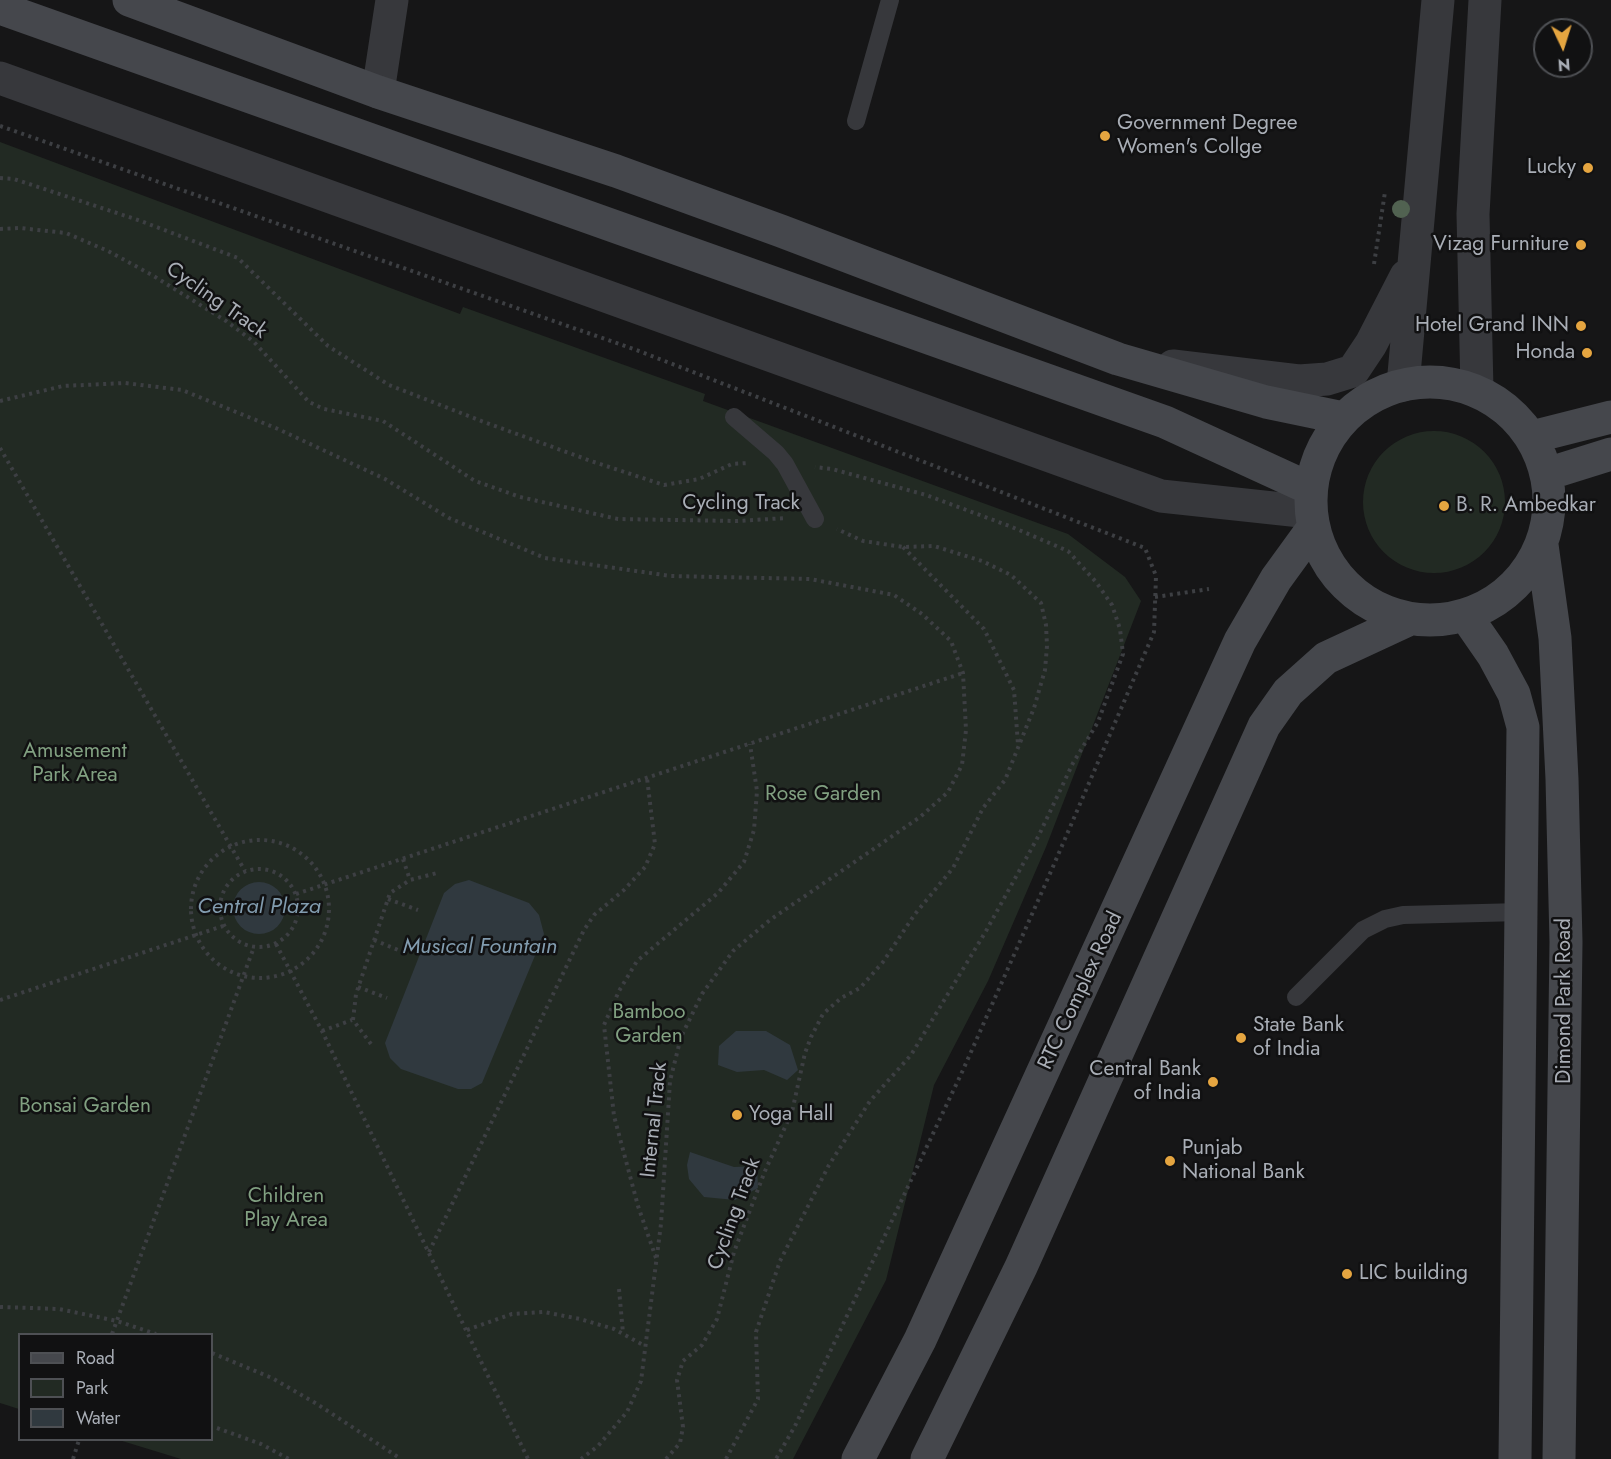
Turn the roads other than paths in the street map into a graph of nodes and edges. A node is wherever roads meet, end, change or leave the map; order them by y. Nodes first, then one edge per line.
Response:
1 (129, 0) edge
2 (392, 0) edge
3 (890, 0) edge
4 (1438, 0) edge
5 (1485, 0) edge
6 (0, 8) edge
7 (0, 78) edge
8 (378, 92) junction
9 (855, 121) dead end
10 (1414, 260) junction
11 (1118, 359) junction
12 (1404, 384) junction
13 (1477, 390) junction
14 (734, 417) dead end
15 (1611, 417) edge
16 (1343, 418) junction
17 (1532, 437) junction
18 (1611, 454) edge
19 (1547, 474) junction
20 (1311, 510) junction
21 (815, 519) road end
22 (1542, 545) junction
23 (1466, 615) junction
24 (1410, 620) junction
25 (1521, 912) junction
26 (1296, 997) dead end
27 (858, 1459) edge
28 (927, 1459) edge
29 (1515, 1459) edge
30 (1559, 1459) edge

1 - 8 main road
2 - 8 street
3 - 9 lane
4 - 10 street
5 - 13 street
6 - 20 main road
7 - 20 street
8 - 11 main road
10 - 11 street
10 - 12 street
11 - 16 main road
12 - 13 main road
12 - 16 main road
13 - 17 main road
14 - 21 lane
15 - 17 main road
16 - 20 main road
17 - 19 main road
18 - 19 main road
19 - 22 main road
20 - 24 main road
20 - 27 main road, RTC Complex Road
22 - 23 main road
22 - 30 main road, Dimond Park Road
23 - 24 main road
23 - 25 main road
24 - 28 main road
25 - 26 lane
25 - 29 main road

